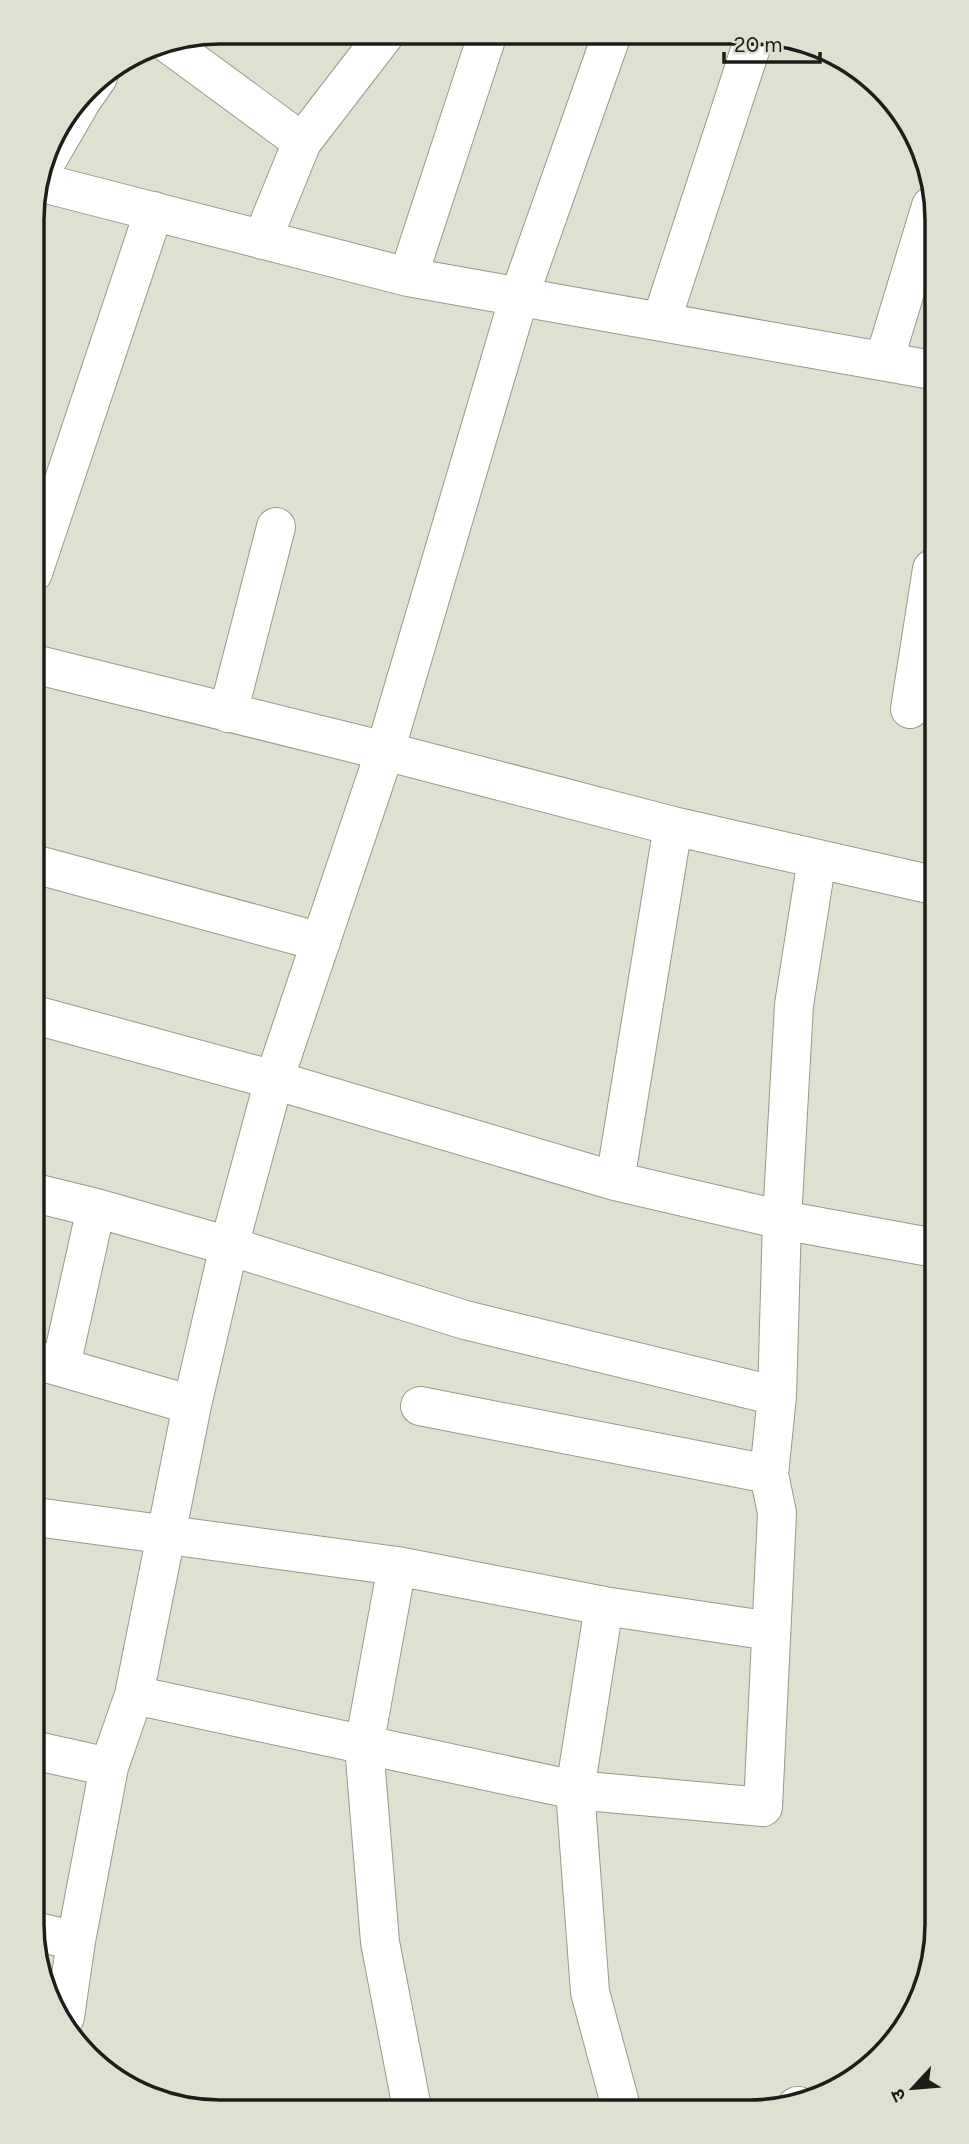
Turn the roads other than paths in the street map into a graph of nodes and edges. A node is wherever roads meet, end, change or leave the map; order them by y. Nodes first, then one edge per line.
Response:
1 (378, 44) edge
2 (484, 44) edge
3 (608, 44) edge
4 (752, 44) edge
5 (176, 50) edge
6 (302, 142) junction
7 (47, 184) edge
8 (154, 211) junction
9 (925, 226) edge
10 (262, 240) junction
11 (408, 277) junction
12 (519, 297) junction
13 (660, 322) junction
14 (884, 362) junction
15 (925, 369) edge
16 (276, 527) dead end
17 (44, 540) edge
18 (925, 616) edge
19 (44, 667) edge
20 (911, 709) dead end
21 (228, 713) junction
22 (384, 751) junction
23 (673, 826) junction
24 (817, 859) junction
25 (44, 867) edge
26 (925, 883) edge
27 (321, 942) junction
28 (44, 1017) edge
29 (274, 1080) junction
30 (615, 1181) junction
31 (44, 1195) edge
32 (96, 1208) junction
33 (782, 1220) junction
34 (229, 1246) junction
35 (925, 1246) edge
36 (48, 1363) edge
37 (776, 1396) junction
38 (192, 1405) junction
39 (420, 1406) dead end
40 (769, 1474) junction
41 (44, 1518) edge
42 (166, 1535) junction
43 (397, 1566) junction
44 (604, 1606) junction
45 (771, 1631) junction
46 (134, 1695) junction
47 (365, 1746) junction
48 (44, 1753) edge
49 (109, 1767) junction
50 (575, 1790) junction
51 (44, 1934) edge
52 (76, 1941) junction
53 (66, 2010) edge
54 (410, 2100) edge
55 (619, 2100) edge

1 - 6 street
2 - 11 street
3 - 12 street
4 - 13 street
5 - 6 street
6 - 10 street
7 - 8 street
8 - 10 street
8 - 17 street
9 - 14 street
10 - 11 street
11 - 12 street
12 - 13 street
12 - 22 street
13 - 14 street
14 - 15 street
16 - 21 street
18 - 20 street
19 - 21 street
21 - 22 street
22 - 23 street
22 - 27 street
23 - 24 street
23 - 30 street
24 - 26 street
24 - 33 street
25 - 27 street
27 - 29 street
28 - 29 street
29 - 30 street
29 - 34 street
30 - 33 street
31 - 32 street
32 - 34 street
32 - 36 street
33 - 35 street
33 - 37 street
34 - 37 street
34 - 38 street
36 - 38 street
37 - 40 street
38 - 42 street
39 - 40 street
40 - 45 street
41 - 42 street
42 - 43 street
42 - 46 street
43 - 44 street
43 - 47 street
44 - 45 street
44 - 50 street
45 - 50 street
46 - 47 street
46 - 49 street
47 - 50 street
47 - 54 street
48 - 49 street
49 - 52 street
50 - 55 street
51 - 52 street
52 - 53 street

